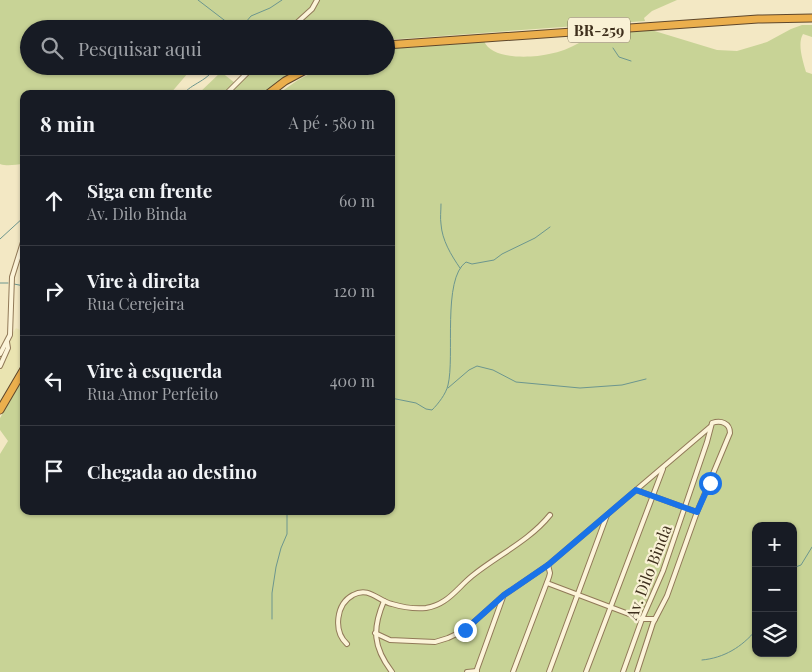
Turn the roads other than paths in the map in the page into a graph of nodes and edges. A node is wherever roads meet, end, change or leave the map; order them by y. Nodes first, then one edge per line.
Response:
1 (317, 0) edge
2 (812, 18) edge
3 (300, 20) edge
4 (395, 44) edge
5 (245, 75) edge
6 (296, 75) edge
7 (230, 90) edge
8 (273, 90) edge
9 (20, 252) edge
10 (7, 342) junction
11 (0, 354) edge
12 (0, 366) edge
13 (20, 376) edge
14 (0, 410) edge
15 (712, 424) junction
16 (664, 467) junction
17 (636, 490) junction
18 (653, 496) junction
19 (684, 508) junction
20 (697, 512) junction
21 (550, 515) dead end
22 (607, 515) junction
23 (548, 565) junction
24 (547, 583) junction
25 (578, 594) junction
26 (504, 595) junction
27 (384, 601) junction
28 (610, 607) junction
29 (642, 619) junction
30 (654, 619) junction
31 (375, 633) junction
32 (347, 644) dead end
33 (477, 671) edge
34 (392, 672) edge
35 (468, 672) edge
36 (513, 672) edge
37 (549, 672) edge
38 (586, 672) edge
39 (623, 672) edge
40 (637, 672) edge

1 - 3 street
2 - 4 highway, BR-259
5 - 7 street
6 - 8 highway
9 - 10 street
10 - 11 street
10 - 12 street
13 - 14 highway
15 - 16 street
15 - 19 street, Av. Dilo Binda
15 - 20 street, Av. Dilo Binda
16 - 17 street
16 - 18 street
17 - 18 street
17 - 22 street
18 - 19 street
18 - 28 street
19 - 20 street
19 - 29 street, Av. Dilo Binda
20 - 30 street, Av. Dilo Binda
21 - 27 street
22 - 23 street
22 - 25 street
23 - 24 street
23 - 26 street
24 - 25 street
24 - 36 street
25 - 28 street
25 - 37 street
26 - 31 street
26 - 33 street
27 - 31 street
27 - 32 street
28 - 29 street
28 - 38 street
29 - 30 street
29 - 39 street, Av. Dilo Binda
30 - 40 street, Av. Dilo Binda
31 - 34 street
33 - 35 street

